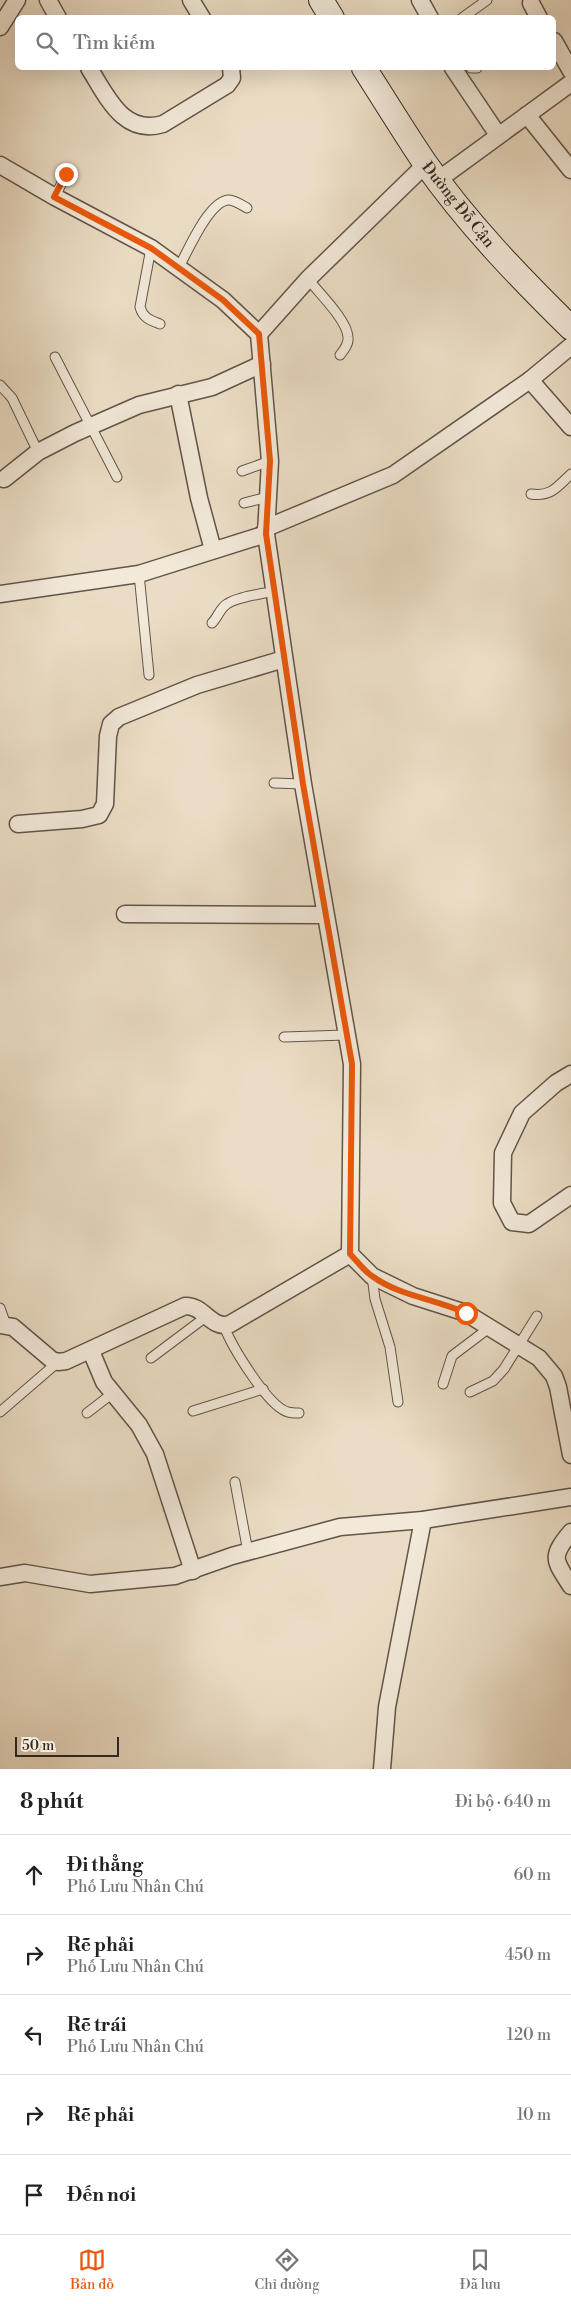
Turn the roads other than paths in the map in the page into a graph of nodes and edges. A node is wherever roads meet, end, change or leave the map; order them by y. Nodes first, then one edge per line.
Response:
1 (17, 0) edge
2 (48, 0) edge
3 (191, 0) edge
4 (321, 0) edge
5 (420, 0) edge
6 (487, 0) edge
7 (531, 3) dead end
8 (56, 15) edge
9 (200, 15) edge
10 (330, 15) edge
11 (428, 15) edge
12 (466, 15) edge
13 (537, 15) edge
14 (0, 27) edge
15 (556, 45) edge
16 (90, 70) edge
17 (231, 70) edge
18 (365, 70) edge
19 (454, 70) edge
20 (571, 71) edge
21 (571, 84) edge
22 (527, 115) junction
23 (498, 136) junction
24 (0, 165) edge
25 (571, 170) edge
26 (432, 172) junction
27 (66, 174) dead end
28 (54, 197) junction
29 (247, 208) dead end
30 (151, 248) junction
31 (178, 269) junction
32 (308, 279) junction
33 (160, 324) dead end
34 (571, 328) edge
35 (259, 334) junction
36 (571, 346) edge
37 (340, 355) dead end
38 (55, 357) dead end
39 (262, 364) junction
40 (530, 380) junction
41 (0, 385) edge
42 (178, 394) junction
43 (92, 426) junction
44 (571, 427) edge
45 (38, 452) junction
46 (270, 461) junction
47 (242, 471) dead end
48 (571, 474) edge
49 (117, 477) dead end
50 (4, 478) dead end
51 (531, 494) dead end
52 (268, 497) junction
53 (244, 503) dead end
54 (266, 531) junction
55 (213, 550) junction
56 (139, 574) junction
57 (274, 591) junction
58 (0, 594) edge
59 (212, 623) dead end
60 (284, 659) junction
61 (150, 675) dead end
62 (274, 783) dead end
63 (303, 784) junction
64 (18, 824) dead end
65 (125, 914) dead end
66 (325, 915) junction
67 (346, 1035) junction
68 (284, 1037) dead end
69 (571, 1074) edge
70 (571, 1196) edge
71 (350, 1254) junction
72 (372, 1276) junction
73 (0, 1308) edge
74 (207, 1316) junction
75 (537, 1316) dead end
76 (3, 1325) edge
77 (224, 1326) junction
78 (490, 1328) junction
79 (519, 1346) junction
80 (91, 1351) junction
81 (151, 1358) dead end
82 (58, 1362) junction
83 (443, 1384) dead end
84 (263, 1389) junction
85 (470, 1392) dead end
86 (113, 1393) junction
87 (398, 1402) dead end
88 (0, 1412) edge
89 (193, 1412) dead end
90 (87, 1413) dead end
91 (299, 1413) dead end
92 (571, 1455) edge
93 (235, 1482) dead end
94 (571, 1497) edge
95 (423, 1520) junction
96 (571, 1532) edge
97 (248, 1552) junction
98 (192, 1571) junction
99 (0, 1577) edge
100 (571, 1586) edge
101 (382, 1769) edge

1 - 14 street
2 - 8 street
3 - 9 street
4 - 10 main road
5 - 11 street
6 - 12 lane
7 - 13 street
15 - 20 street
16 - 17 street
18 - 26 main road, Đường Đỗ Cận
19 - 23 street
21 - 22 street
22 - 23 street
22 - 25 street
23 - 26 street
24 - 28 street
26 - 32 street
26 - 34 main road, Đường Đỗ Cận
27 - 28 lane
28 - 30 street
29 - 31 lane
30 - 31 street
30 - 33 lane
31 - 35 street
32 - 35 street
32 - 37 lane
35 - 39 street
36 - 40 street
38 - 43 lane
39 - 42 street
39 - 46 street
40 - 44 street
40 - 54 street
41 - 45 lane
42 - 43 street
42 - 55 street
43 - 45 street
43 - 49 lane
45 - 50 street
46 - 47 lane
46 - 52 street
48 - 51 lane
52 - 53 lane
52 - 54 street
54 - 55 street
54 - 57 street
55 - 56 street
56 - 58 street
56 - 61 lane
57 - 59 lane
57 - 60 street
60 - 63 street
60 - 64 street
62 - 63 lane
63 - 66 street
65 - 66 street
66 - 67 street
67 - 68 lane
67 - 71 street
69 - 70 street
71 - 72 street
71 - 77 street
72 - 78 street
72 - 87 lane
73 - 76 lane
74 - 77 street
74 - 80 street
74 - 81 lane
75 - 79 lane
76 - 82 street
77 - 84 lane
78 - 79 street
78 - 83 lane
79 - 85 lane
79 - 92 street
80 - 82 street
80 - 86 street
82 - 88 lane
84 - 89 lane
84 - 91 lane
86 - 90 lane
86 - 98 street
93 - 97 lane
94 - 95 street
95 - 97 street
95 - 101 street
96 - 100 street
97 - 98 street
98 - 99 street

